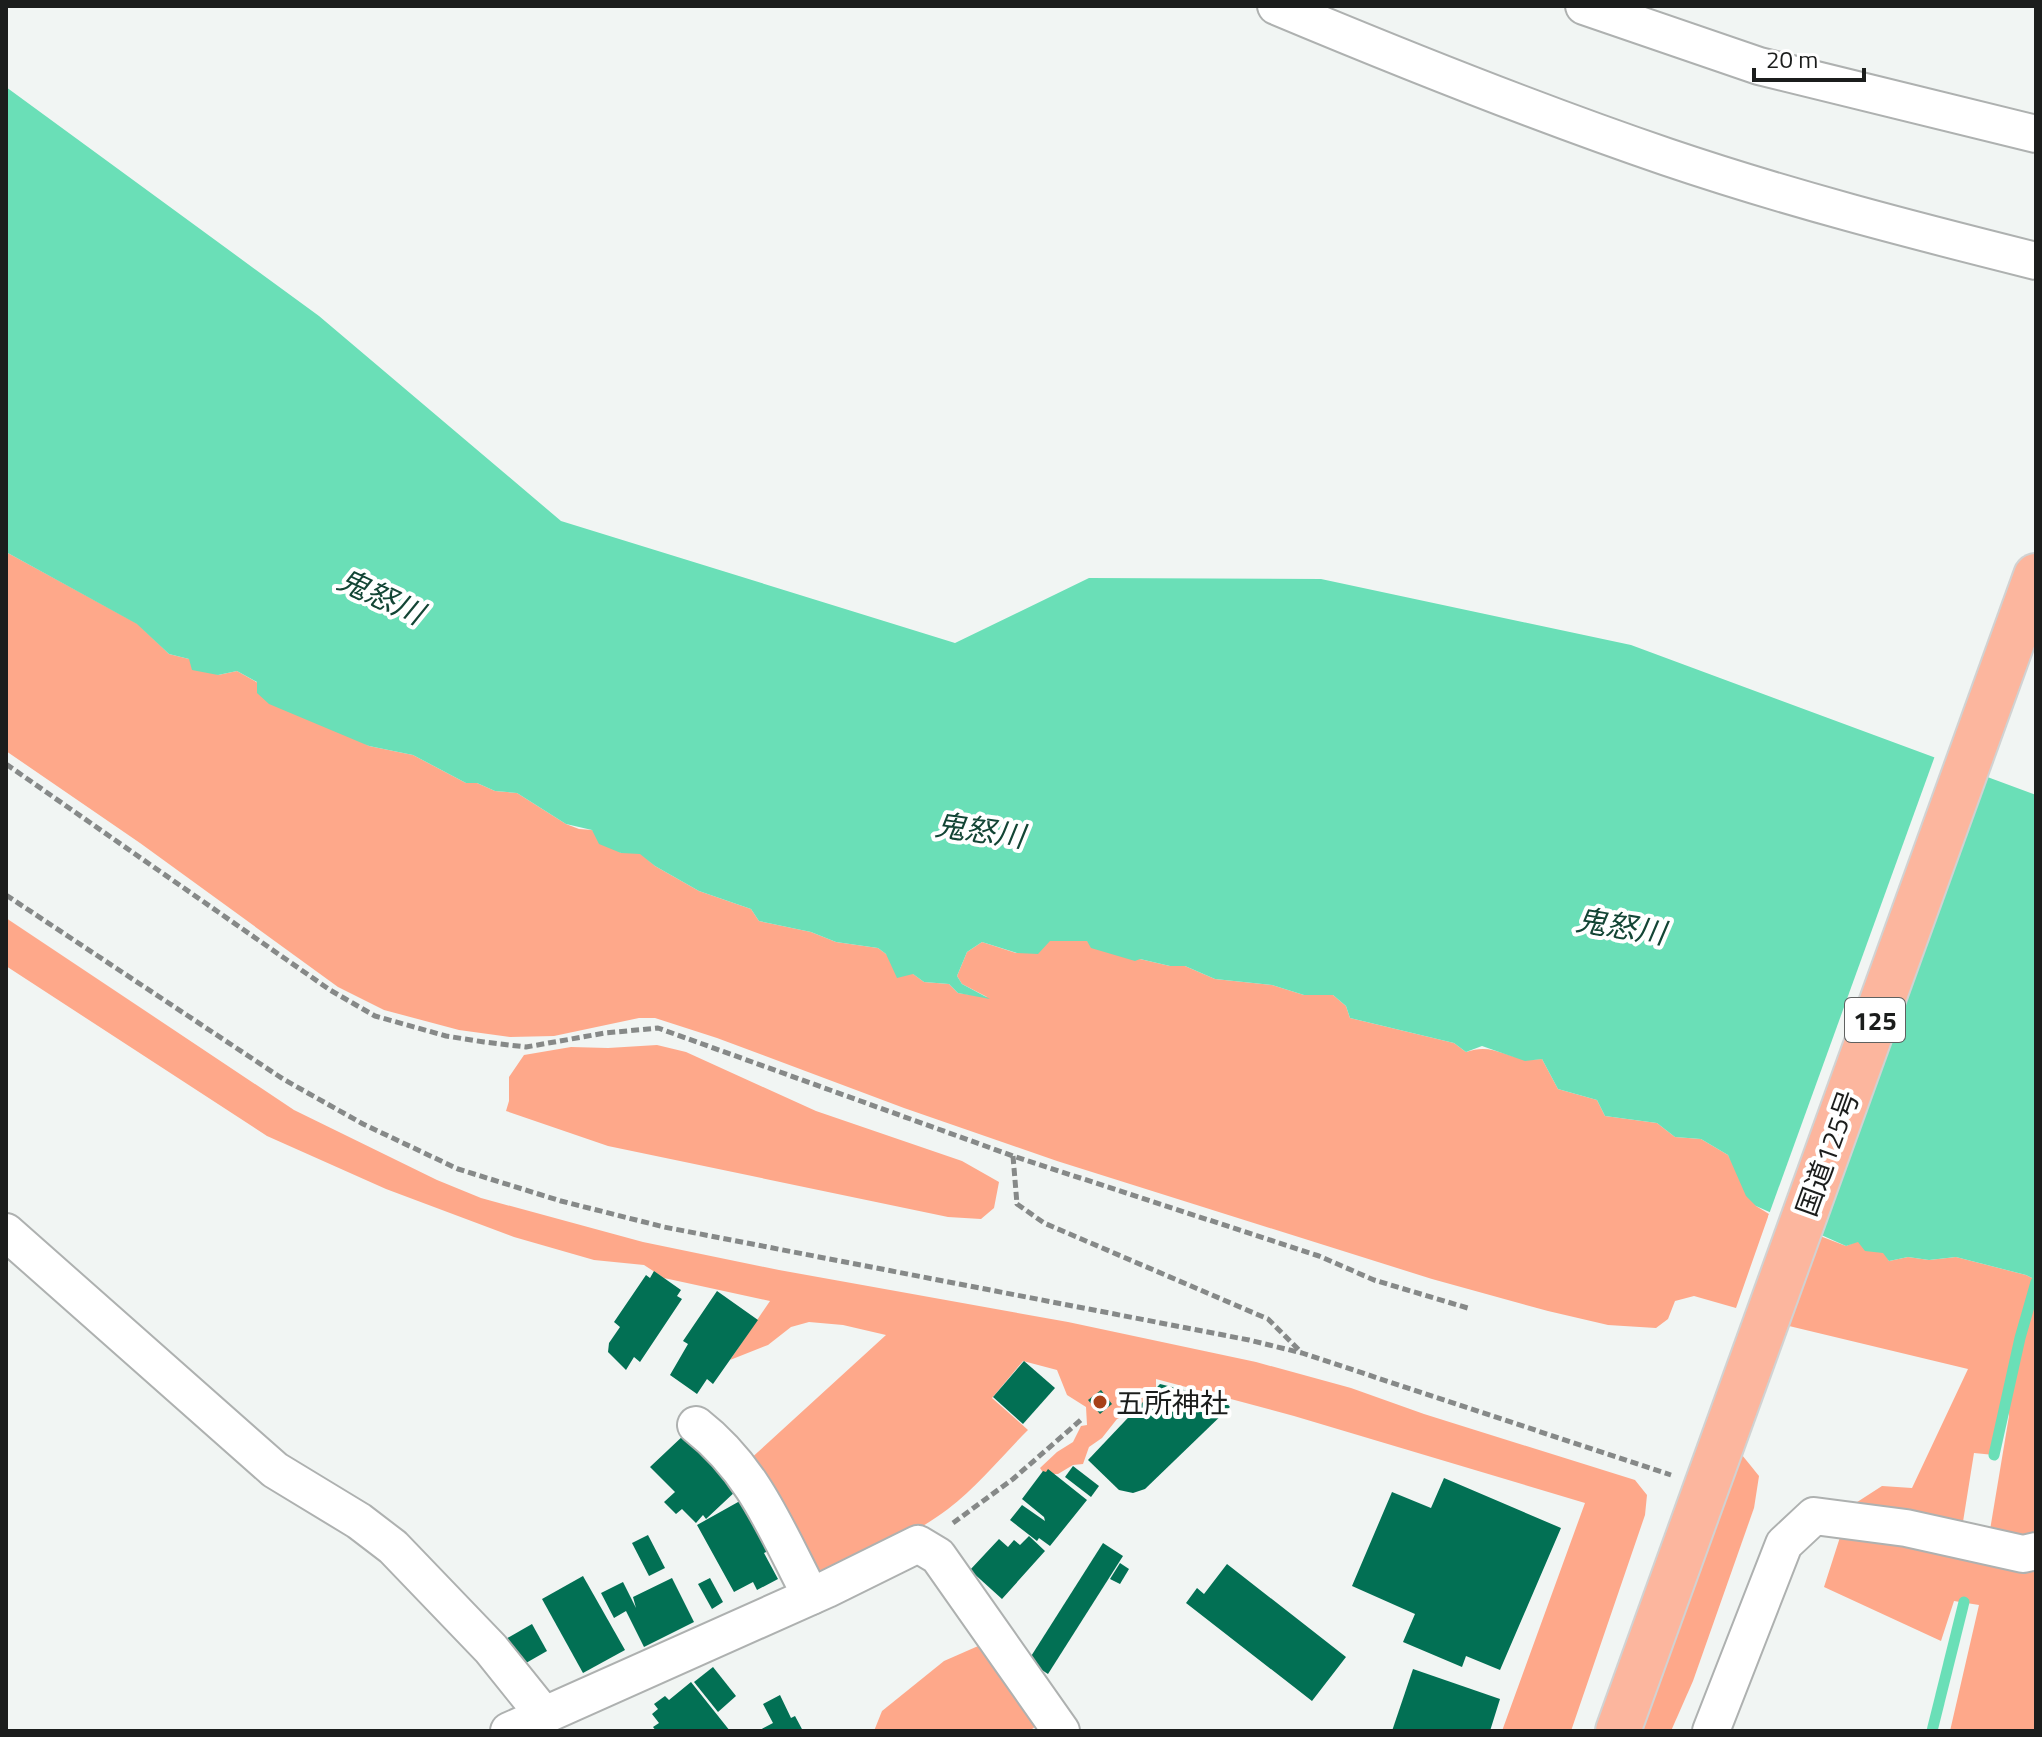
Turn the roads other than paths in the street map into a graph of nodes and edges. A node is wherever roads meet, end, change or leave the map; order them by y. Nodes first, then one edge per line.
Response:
1 (1276, 6) edge
2 (1584, 6) edge
3 (2036, 134) edge
4 (2036, 261) edge
5 (2036, 576) edge
6 (6, 1232) edge
7 (696, 1425) dead end
8 (2036, 1551) edge
9 (811, 1596) junction
10 (544, 1715) junction
11 (509, 1731) edge
12 (1061, 1731) edge
13 (1618, 1731) edge
14 (1711, 1731) edge

1 - 4 street
2 - 3 street
5 - 13 highway, 国道125号 / 125
6 - 10 street
7 - 9 street
8 - 14 street
9 - 10 street
9 - 12 street
10 - 11 street

